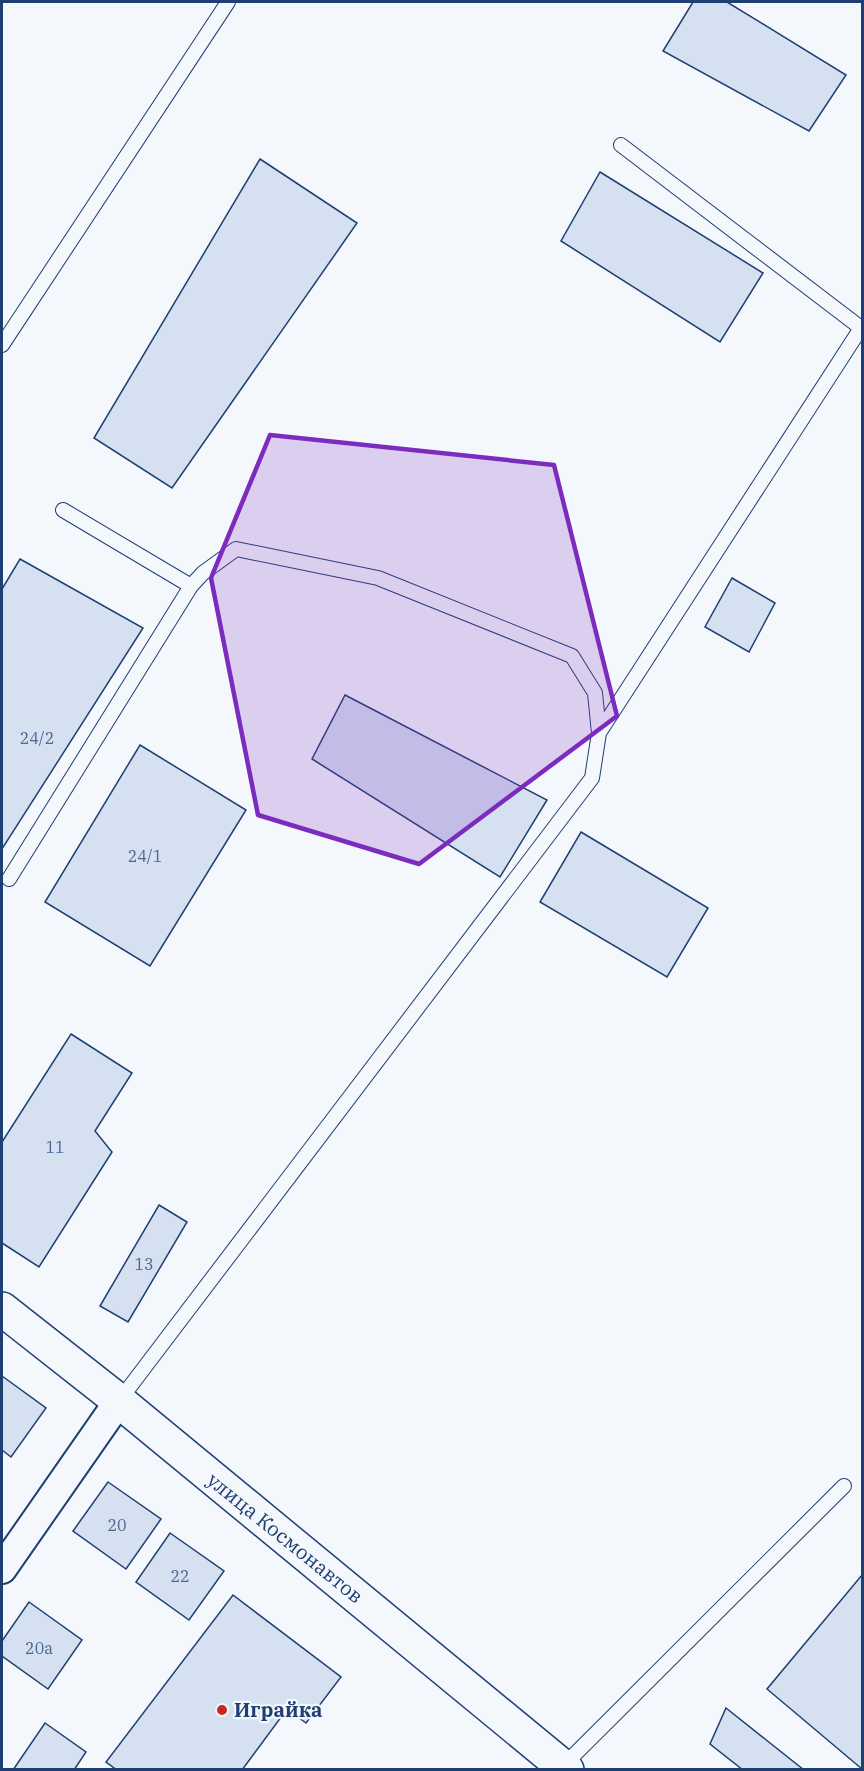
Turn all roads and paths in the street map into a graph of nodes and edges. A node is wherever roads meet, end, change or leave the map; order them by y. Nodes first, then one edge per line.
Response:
1 (228, 2) edge
2 (621, 145) dead end
3 (2, 345) edge
4 (63, 510) dead end
5 (191, 586) junction
6 (599, 733) junction
7 (9, 879) dead end
8 (2, 1309) edge
9 (119, 1401) junction
10 (843, 1486) dead end
11 (2, 1569) edge
12 (565, 1768) edge

1 - 3 lane
2 - 6 lane
4 - 5 lane
5 - 6 lane
5 - 7 lane
6 - 9 lane
8 - 9 street, улица Космонавтов
9 - 11 street
9 - 12 street, улица Космонавтов
10 - 12 lane

